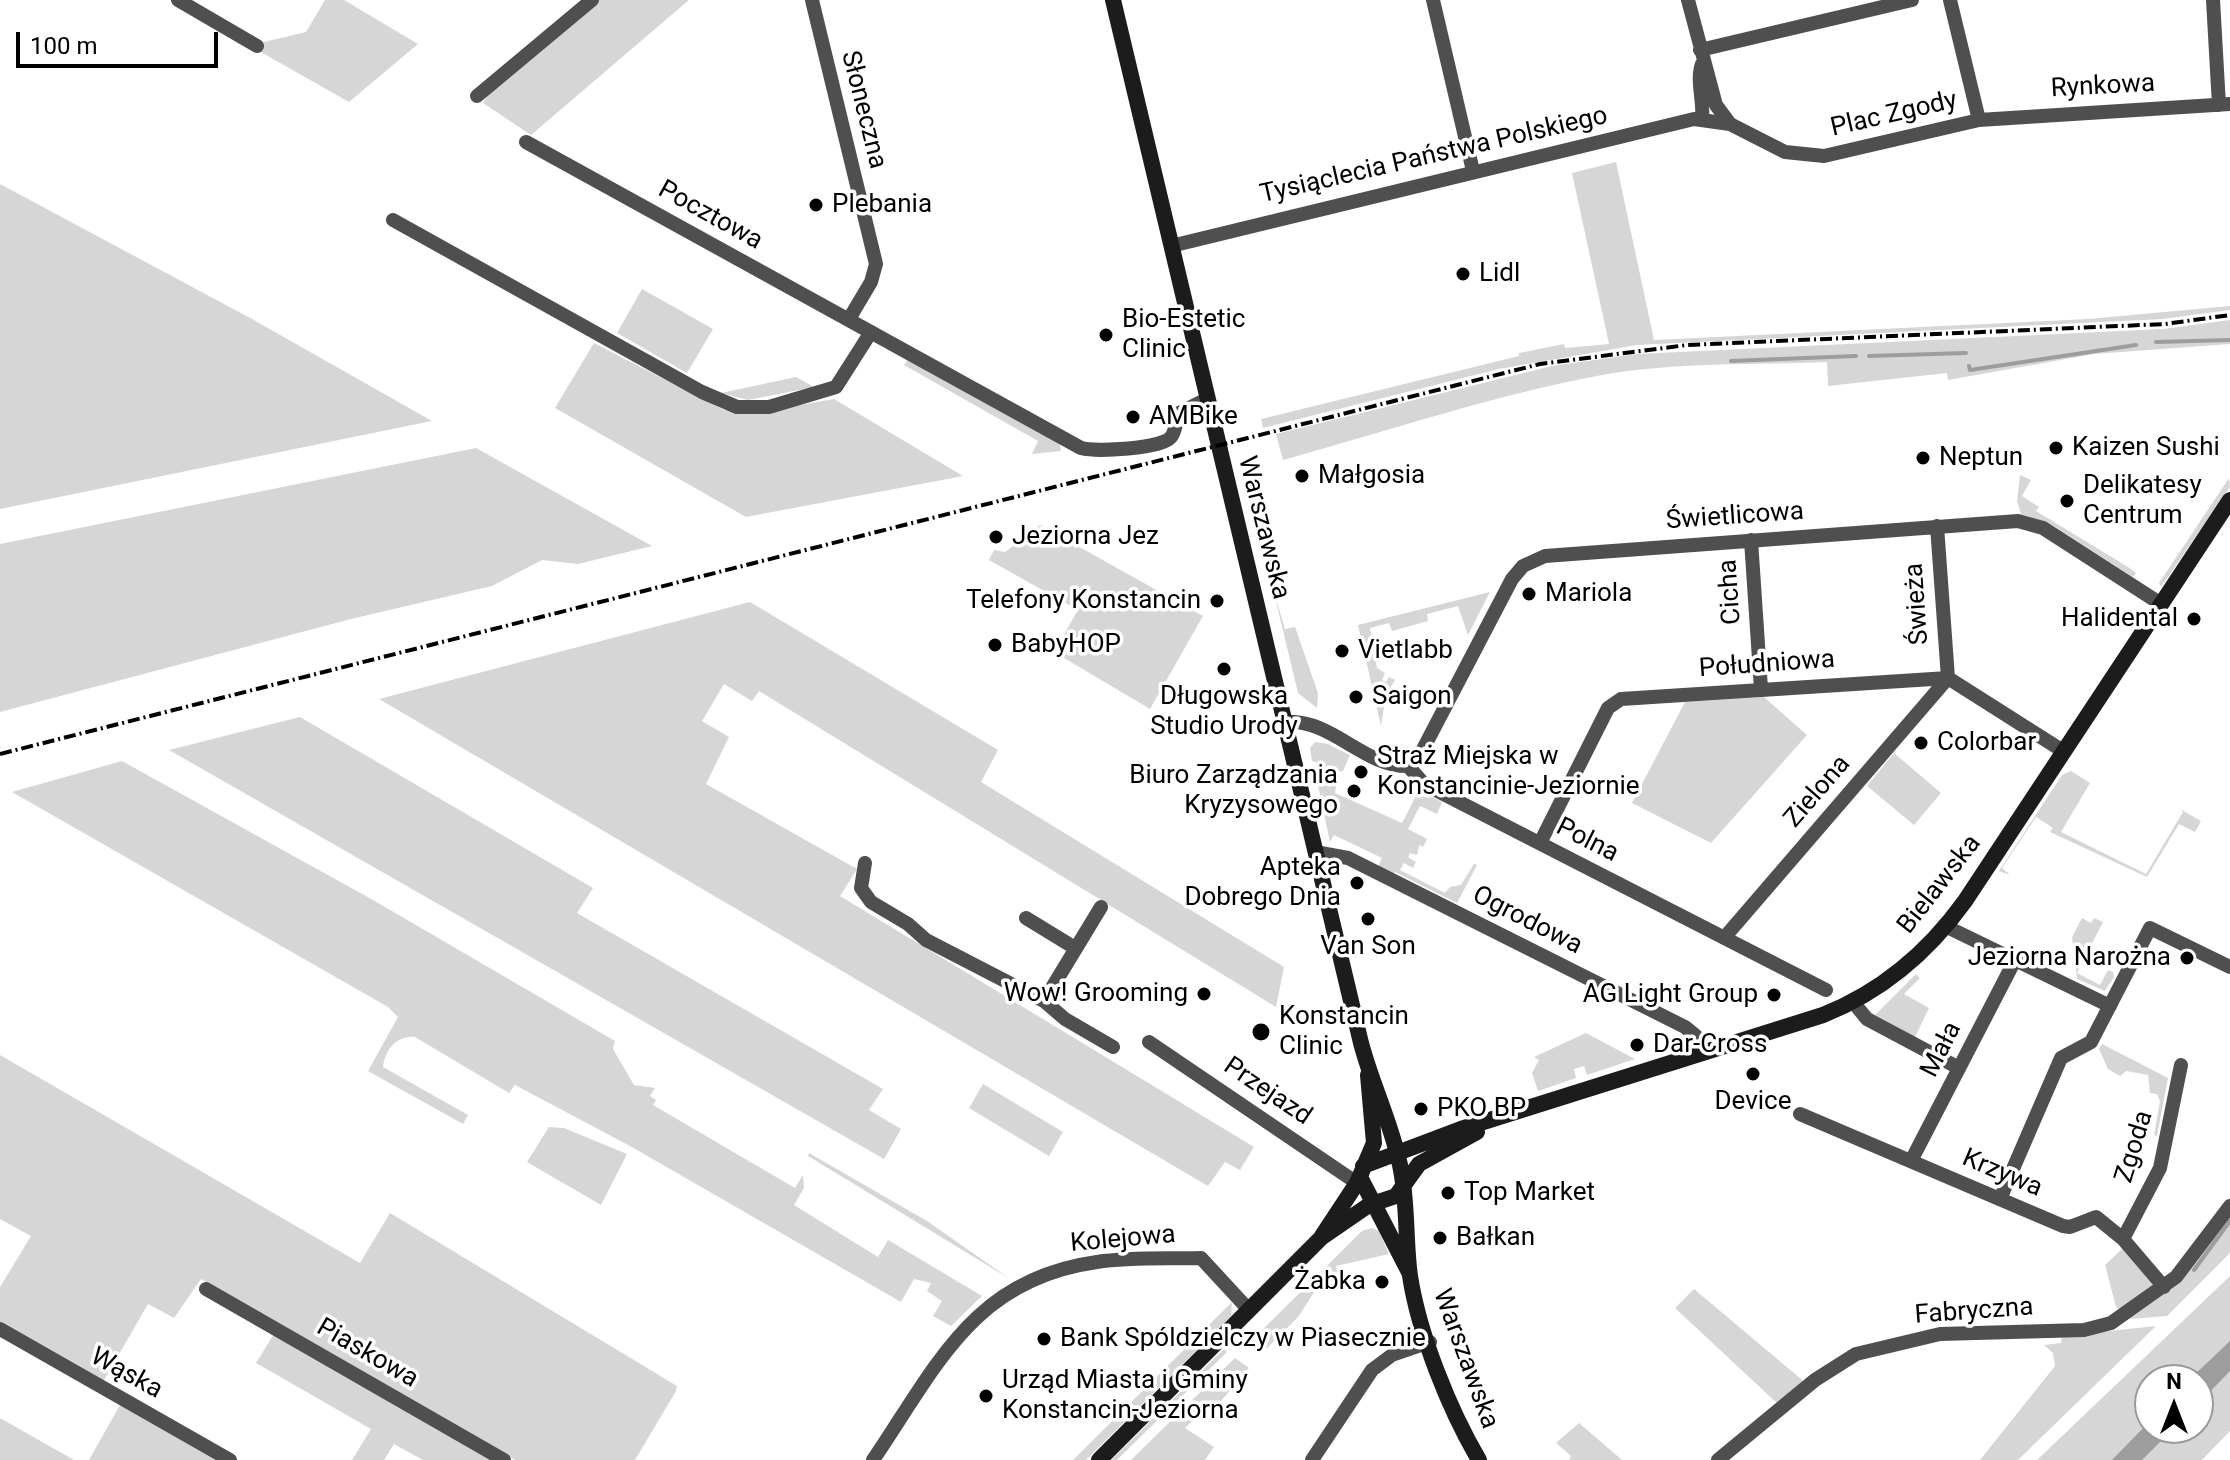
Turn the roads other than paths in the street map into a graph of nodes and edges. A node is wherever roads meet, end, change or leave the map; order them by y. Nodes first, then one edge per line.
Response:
1 (178, 0) edge
2 (592, 0) edge
3 (812, 0) edge
4 (1113, 0) edge
5 (1433, 0) edge
6 (1688, 0) edge
7 (1912, 0) edge
8 (1950, 0) edge
9 (2213, 0) edge
10 (257, 46) dead end
11 (1701, 57) junction
12 (477, 96) dead end
13 (2224, 104) edge
14 (1706, 119) junction
15 (1979, 120) junction
16 (1730, 124) junction
17 (526, 142) dead end
18 (1473, 171) junction
19 (393, 220) dead end
20 (1171, 246) junction
21 (849, 319) junction
22 (871, 332) junction
23 (1207, 399) junction
24 (2230, 500) edge
25 (1937, 526) junction
26 (1751, 540) junction
27 (2161, 604) junction
28 (1948, 678) junction
29 (1761, 689) junction
30 (1286, 722) junction
31 (2063, 751) junction
32 (1408, 766) junction
33 (1540, 843) junction
34 (1315, 852) junction
35 (865, 863) dead end
36 (1101, 907) dead end
37 (1026, 918) dead end
38 (1945, 926) junction
39 (1724, 938) junction
40 (1075, 948) junction
41 (2015, 960) junction
42 (2230, 967) edge
43 (1826, 990) dead end
44 (1044, 1001) junction
45 (1853, 1002) junction
46 (2110, 1006) junction
47 (1149, 1042) dead end
48 (1113, 1047) dead end
49 (1702, 1054) junction
50 (2181, 1065) dead end
51 (1367, 1068) junction
52 (1959, 1068) junction
53 (1800, 1114) dead end
54 (1491, 1122) junction
55 (1397, 1153) junction
56 (1911, 1161) junction
57 (1360, 1176) junction
58 (1402, 1188) junction
59 (2000, 1199) junction
60 (1374, 1202) junction
61 (2230, 1206) edge
62 (1321, 1238) junction
63 (2123, 1239) junction
64 (1410, 1274) junction
65 (2164, 1287) junction
66 (206, 1289) dead end
67 (1249, 1310) junction
68 (0, 1329) edge
69 (1430, 1342) junction
70 (230, 1460) edge
71 (504, 1460) edge
72 (873, 1460) edge
73 (1099, 1460) edge
74 (1312, 1460) edge
75 (1479, 1460) edge
76 (1718, 1460) edge

1 - 10 street
2 - 12 street
3 - 21 street, Słoneczna
4 - 20 main road, Warszawska
5 - 18 street
6 - 11 street
7 - 11 street
8 - 15 street
9 - 13 street
11 - 14 street
11 - 16 street
13 - 15 street, Rynkowa
14 - 16 street, Plac Zgody
14 - 18 street, Tysiąclecia Państwa Polskiego
15 - 16 street, Plac Zgody
17 - 21 street, Pocztowa
18 - 20 street, Tysiąclecia Państwa Polskiego
19 - 22 street
20 - 23 main road, Warszawska
21 - 22 street, Pocztowa
22 - 23 street, Pocztowa
23 - 30 main road, Warszawska
24 - 27 main road, Bielawska
25 - 26 street, Świetlicowa
25 - 27 street, Świetlicowa
25 - 28 street, Świeża
26 - 29 street, Cicha
26 - 32 street, Świetlicowa
27 - 31 main road, Bielawska
28 - 29 street, Południowa
28 - 31 street
28 - 39 street, Zielona
29 - 33 street, Południowa
30 - 32 street, Polna
30 - 34 main road, Warszawska
31 - 38 main road, Bielawska
32 - 33 street, Polna
33 - 39 street, Polna
34 - 49 street, Ogrodowa
34 - 51 main road, Warszawska
35 - 44 street
36 - 40 street
37 - 40 street
38 - 41 street
38 - 45 main road, Bielawska
39 - 43 street, Polna
40 - 44 street
41 - 46 street
41 - 52 street, Mała
42 - 46 street
44 - 48 street
45 - 49 main road, Bielawska
45 - 52 street
46 - 59 street
47 - 57 street, Przejazd
49 - 54 main road, Bielawska
50 - 63 street, Zgoda
51 - 55 main road, Warszawska
51 - 57 main road, Warszawska
52 - 56 street, Mała
53 - 56 street, Krzywa
54 - 55 main road, Bielawska
54 - 58 main road, Bielawska
55 - 57 main road, Bielawska
55 - 58 main road, Warszawska
56 - 59 street, Krzywa
57 - 60 main road, Warszawska
57 - 62 main road, Warszawska
58 - 60 main road
58 - 64 main road, Warszawska
59 - 63 street, Krzywa
60 - 62 main road
60 - 64 main road, Warszawska
61 - 65 street, Fabryczna
62 - 67 main road
63 - 65 street, Krzywa
64 - 69 main road, Warszawska
65 - 76 street, Fabryczna
66 - 71 street, Piaskowa
67 - 72 street, Kolejowa
67 - 73 main road
68 - 70 street, Wąska
69 - 74 street
69 - 75 main road, Warszawska

